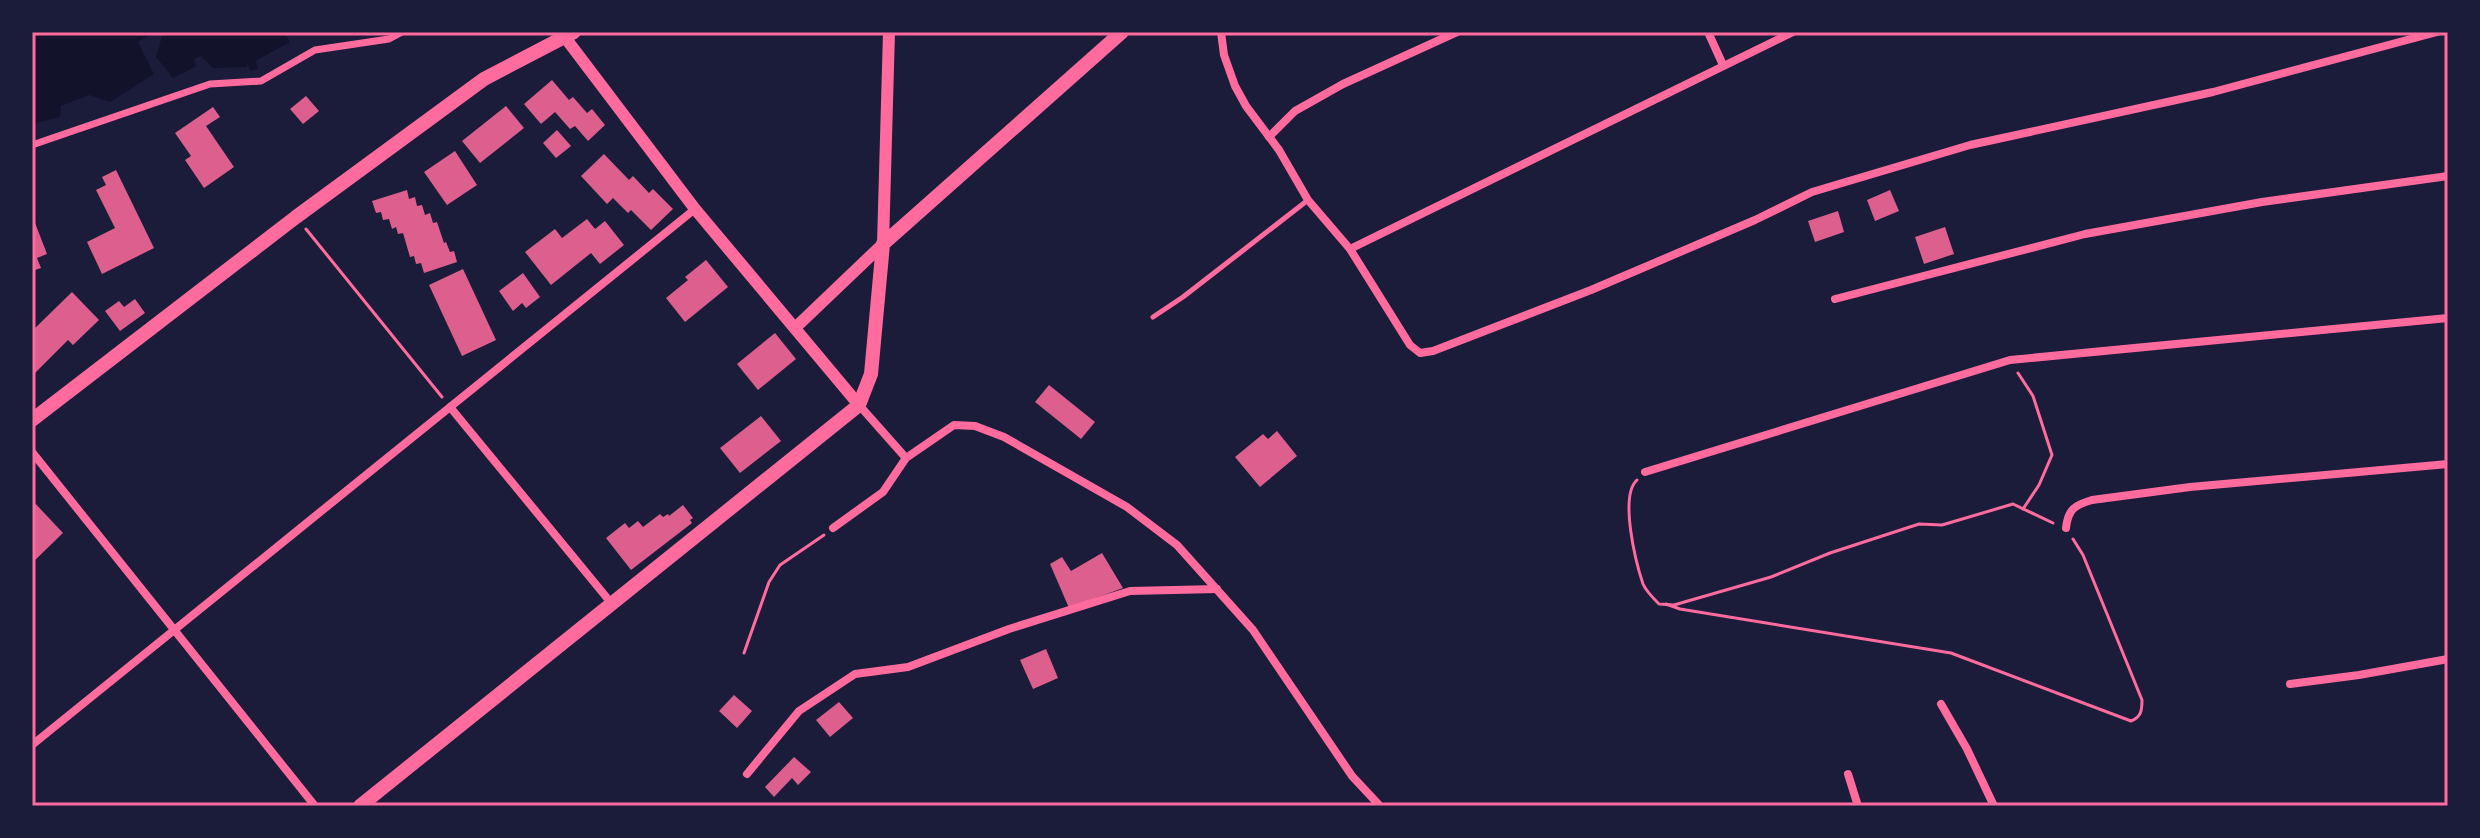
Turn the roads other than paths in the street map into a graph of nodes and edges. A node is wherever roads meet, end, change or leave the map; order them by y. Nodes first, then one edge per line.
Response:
1 (402, 32) edge
2 (889, 32) edge
3 (1122, 32) edge
4 (1221, 32) edge
5 (1457, 32) edge
6 (1708, 32) edge
7 (1793, 32) edge
8 (2437, 32) edge
9 (569, 34) edge
10 (1723, 65) junction
11 (1269, 137) junction
12 (32, 145) edge
13 (2448, 176) edge
14 (1308, 200) junction
15 (695, 209) junction
16 (883, 244) junction
17 (1350, 249) junction
18 (1835, 299) dead end
19 (1153, 317) dead end
20 (2448, 318) edge
21 (795, 328) junction
22 (859, 405) junction
23 (450, 407) junction
24 (32, 420) edge
25 (32, 452) edge
26 (906, 458) junction
27 (2448, 464) edge
28 (1645, 472) road end
29 (833, 528) road end
30 (2066, 528) road end
31 (1217, 589) junction
32 (612, 604) junction
33 (174, 629) junction
34 (2447, 662) edge
35 (2290, 684) dead end
36 (1941, 704) dead end
37 (32, 745) edge
38 (747, 774) dead end
39 (1848, 774) dead end
40 (315, 806) edge
41 (360, 806) edge
42 (1380, 806) edge
43 (1858, 806) edge
44 (1994, 806) edge

1 - 12 street
2 - 16 street
3 - 16 main road
4 - 11 street
5 - 11 street
6 - 10 street
7 - 10 street
8 - 17 street
9 - 15 street
9 - 24 main road
10 - 17 street
11 - 14 street
13 - 18 street
14 - 17 street
14 - 19 lane
15 - 21 street
15 - 23 street
16 - 21 street
16 - 22 main road
20 - 28 street
21 - 22 street
22 - 26 street
22 - 32 main road
23 - 32 street
23 - 33 street
25 - 33 street
26 - 29 street
26 - 31 street
27 - 30 street
31 - 38 street
31 - 42 street
32 - 41 main road
33 - 37 street
33 - 40 street
34 - 35 street
36 - 44 street
39 - 43 street

